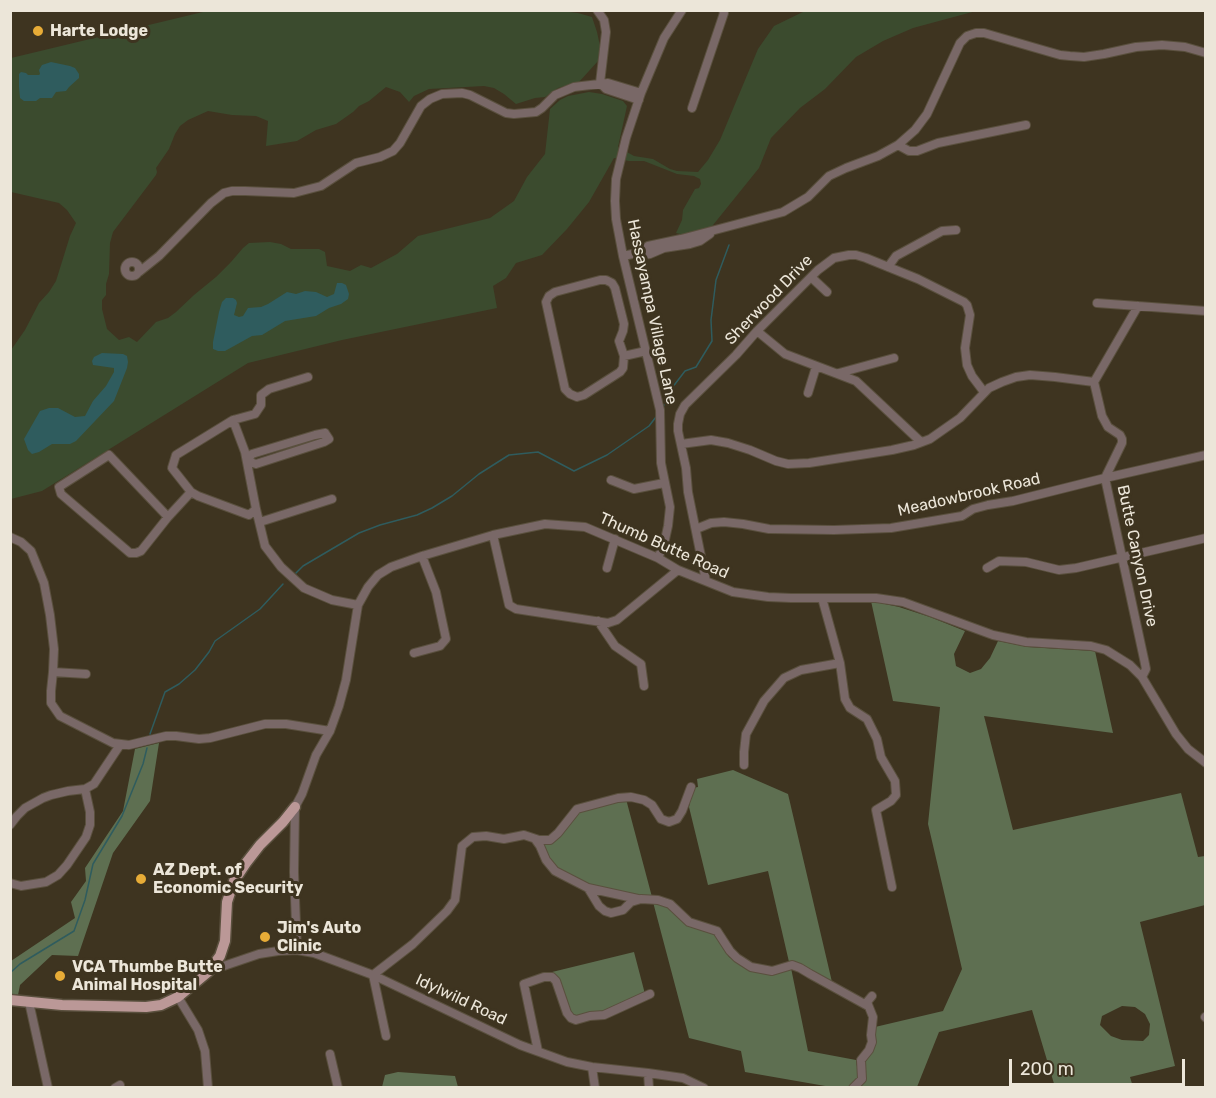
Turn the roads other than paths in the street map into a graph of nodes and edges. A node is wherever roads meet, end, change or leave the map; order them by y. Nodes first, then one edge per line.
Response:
1 (597, 10) edge
2 (682, 10) edge
3 (723, 10) edge
4 (1206, 53) edge
5 (600, 83) junction
6 (640, 97) junction
7 (692, 108) dead end
8 (1026, 125) dead end
9 (898, 145) junction
10 (956, 230) dead end
11 (623, 256) junction
12 (888, 267) junction
13 (139, 272) dead end
14 (811, 277) junction
15 (827, 292) dead end
16 (1097, 303) dead end
17 (1138, 306) junction
18 (1206, 311) edge
19 (757, 332) junction
20 (646, 351) junction
21 (624, 356) junction
22 (894, 358) dead end
23 (816, 367) junction
24 (838, 374) junction
25 (308, 377) dead end
26 (1094, 382) junction
27 (984, 392) junction
28 (808, 393) dead end
29 (233, 420) junction
30 (921, 442) junction
31 (681, 444) junction
32 (1206, 455) edge
33 (247, 461) junction
34 (1105, 478) junction
35 (611, 480) dead end
36 (664, 483) junction
37 (191, 492) junction
38 (332, 499) dead end
39 (256, 509) junction
40 (168, 517) junction
41 (260, 522) junction
42 (696, 529) junction
43 (493, 535) junction
44 (10, 537) edge
45 (1206, 538) edge
46 (615, 539) junction
47 (422, 556) junction
48 (658, 558) junction
49 (1123, 558) junction
50 (607, 568) dead end
51 (987, 568) dead end
52 (678, 570) junction
53 (706, 581) junction
54 (822, 598) junction
55 (358, 605) junction
56 (598, 621) junction
57 (414, 653) dead end
58 (840, 663) junction
59 (53, 672) junction
60 (86, 674) dead end
61 (1142, 676) junction
62 (644, 686) dead end
63 (330, 731) junction
64 (120, 745) junction
65 (1203, 759) edge
66 (744, 765) dead end
67 (691, 787) dead end
68 (85, 789) junction
69 (295, 807) junction
70 (10, 825) edge
71 (534, 839) junction
72 (10, 883) edge
73 (588, 888) junction
74 (892, 888) dead end
75 (641, 899) junction
76 (297, 950) junction
77 (208, 972) junction
78 (373, 975) junction
79 (650, 994) dead end
80 (872, 996) dead end
81 (178, 998) junction
82 (10, 1000) edge
83 (29, 1002) junction
84 (868, 1006) junction
85 (386, 1036) dead end
86 (538, 1051) junction
87 (330, 1054) dead end
88 (592, 1067) junction
89 (648, 1073) junction
90 (48, 1088) edge
91 (208, 1088) edge
92 (338, 1088) edge
93 (595, 1088) edge
94 (649, 1088) edge
95 (704, 1088) edge
96 (853, 1088) edge

1 - 5 street
2 - 6 street, Hassayampa Village Lane
3 - 7 street
4 - 9 street
5 - 6 street
5 - 13 street
6 - 11 street, Hassayampa Village Lane
8 - 9 street
9 - 11 street
10 - 12 street
11 - 20 street, Hassayampa Village Lane
12 - 14 street, Sherwood Drive
12 - 27 street, Sherwood Drive
14 - 15 street
14 - 19 street, Sherwood Drive
16 - 17 street
17 - 18 street
17 - 26 street
19 - 23 street
19 - 31 street, Sherwood Drive
20 - 21 street
20 - 36 street, Hassayampa Village Lane
21 - 21 street
22 - 24 street
23 - 24 street
23 - 28 street
24 - 30 street
25 - 29 street
26 - 27 street
26 - 34 street, Butte Canyon Drive
27 - 30 street
29 - 33 street
29 - 37 street
30 - 31 street
31 - 42 street, Sherwood Drive
32 - 34 street, Meadowbrook Road
33 - 33 street
33 - 39 street
34 - 42 street, Meadowbrook Road
34 - 49 street, Butte Canyon Drive
35 - 36 street
36 - 48 street, Hassayampa Village Lane
37 - 39 street
37 - 40 street
38 - 41 street
39 - 41 street
40 - 40 street
41 - 55 street
42 - 53 street, Sherwood Drive
43 - 46 street, Thumb Butte Road
43 - 47 street, Thumb Butte Road
43 - 56 street
44 - 59 street
45 - 49 street
46 - 48 street, Thumb Butte Road
46 - 50 street
47 - 55 street, Thumb Butte Road
47 - 57 street
48 - 52 street, Thumb Butte Road
49 - 51 street
49 - 61 street, Butte Canyon Drive
52 - 53 street, Thumb Butte Road
52 - 56 street
53 - 54 street, Thumb Butte Road
54 - 58 street
54 - 61 street, Thumb Butte Road
55 - 63 street, Thumb Butte Road
56 - 62 street
58 - 66 street
58 - 74 street
59 - 60 street
59 - 64 street
61 - 65 street, Thumb Butte Road
63 - 64 street
63 - 69 street, Thumb Butte Road
64 - 68 street
67 - 71 street
68 - 70 street
68 - 72 street
69 - 76 street, Thumb Butte Road
69 - 77 main road
71 - 73 street
71 - 78 street
73 - 75 street
73 - 75 street
75 - 84 street
76 - 77 street, Idylwild Road
76 - 78 street, Idylwild Road
77 - 81 main road
78 - 85 street
78 - 86 street, Idylwild Road
79 - 86 street
80 - 84 street
81 - 83 main road
81 - 91 street
82 - 83 main road
83 - 90 street
84 - 96 street
86 - 88 street, Idylwild Road
87 - 92 street
88 - 89 street, Idylwild Road
88 - 93 street
89 - 94 street
89 - 95 street, Idylwild Road

